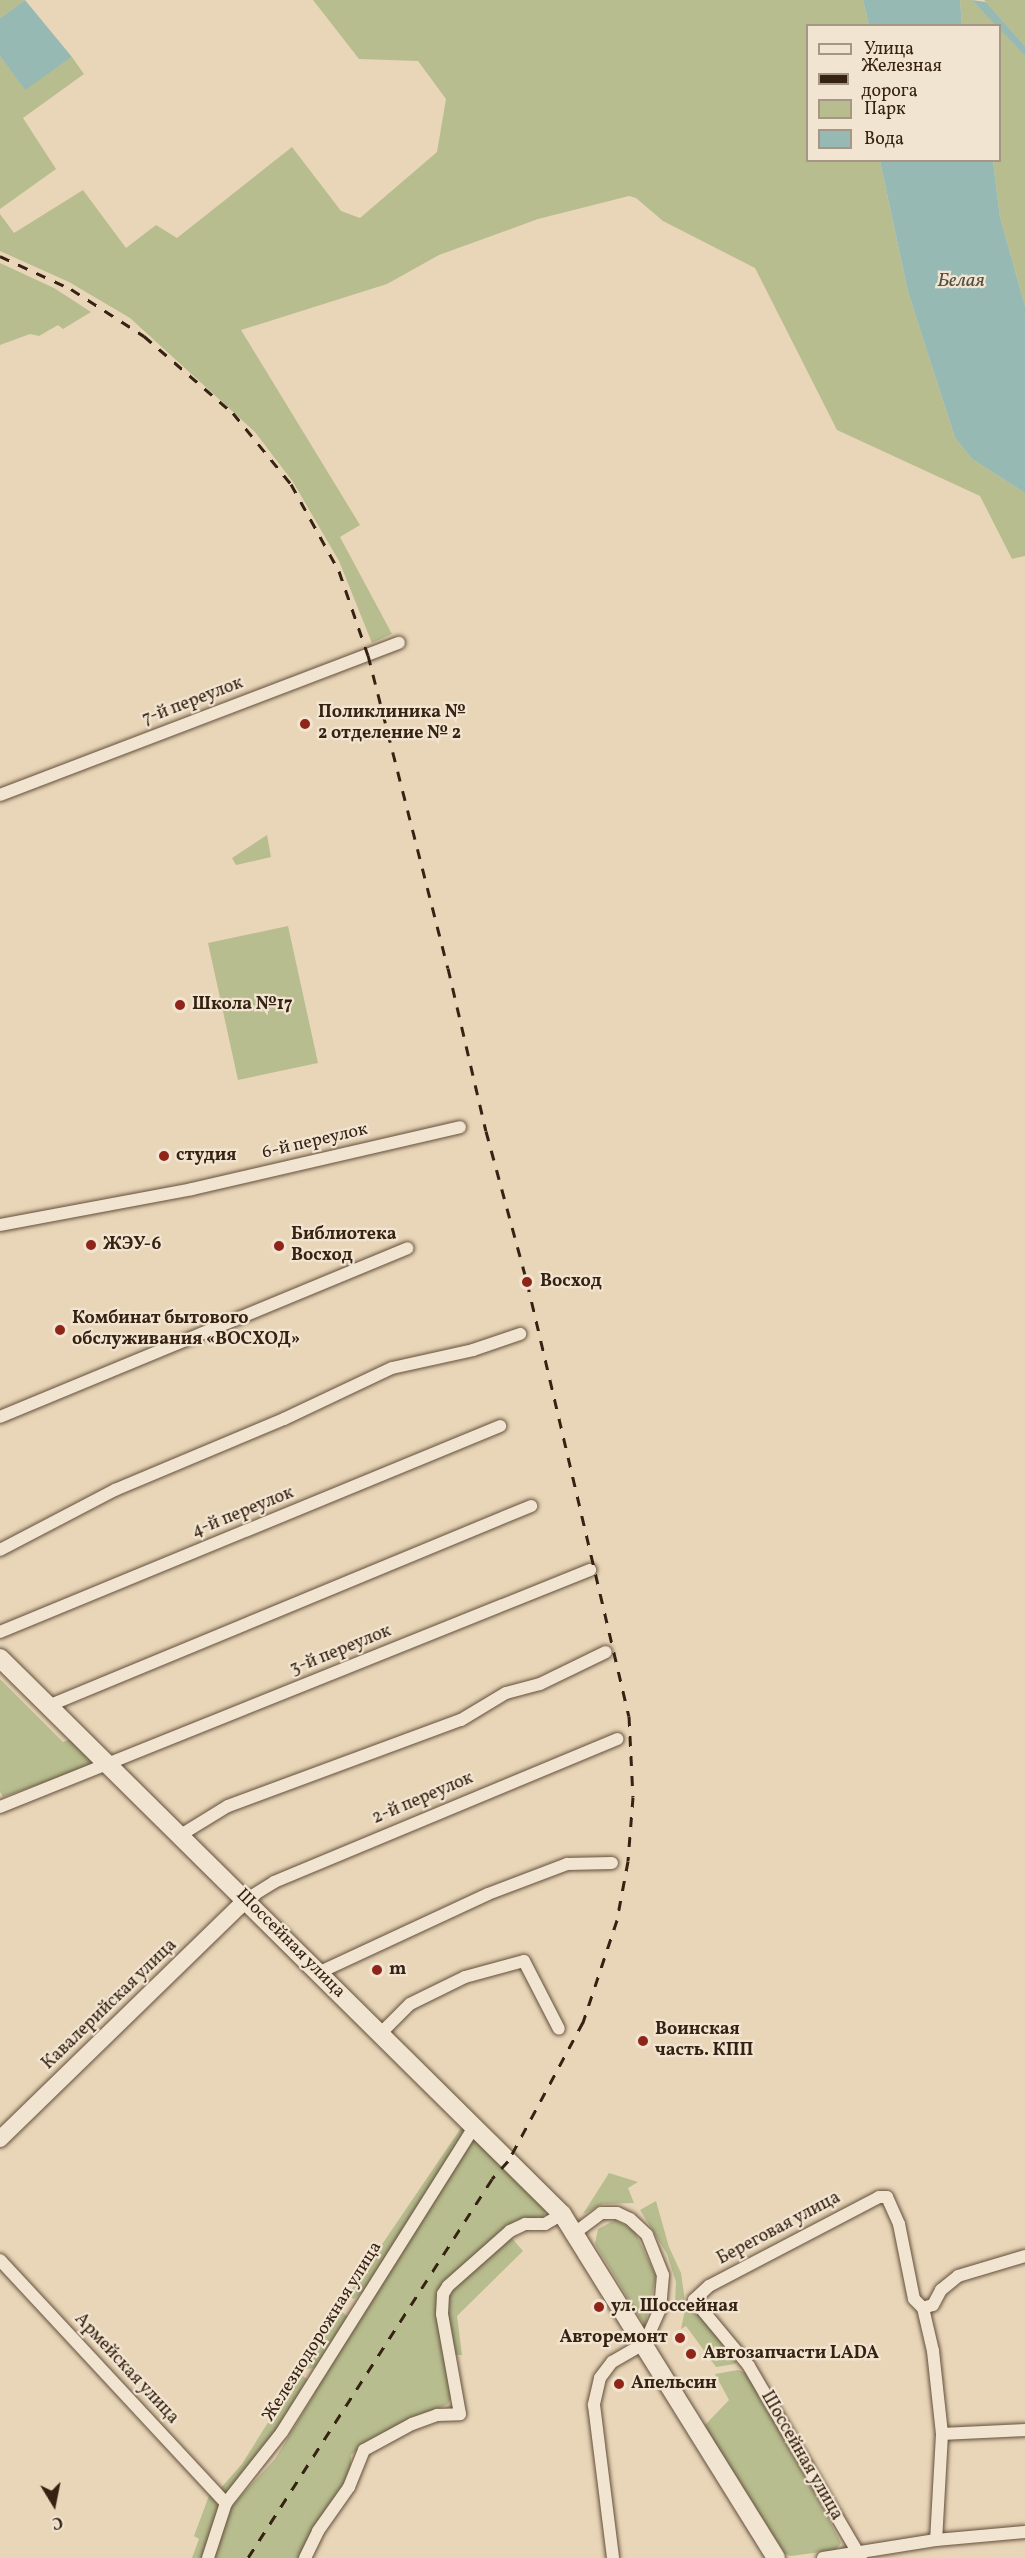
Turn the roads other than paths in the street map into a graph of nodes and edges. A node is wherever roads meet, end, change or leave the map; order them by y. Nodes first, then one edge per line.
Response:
1 (399, 643) dead end
2 (0, 795) edge
3 (460, 1126) dead end
4 (0, 1225) edge
5 (406, 1248) dead end
6 (520, 1334) dead end
7 (0, 1417) edge
8 (500, 1426) dead end
9 (531, 1506) dead end
10 (0, 1550) edge
11 (590, 1570) dead end
12 (0, 1632) edge
13 (606, 1652) dead end
14 (0, 1658) edge
15 (48, 1707) junction
16 (617, 1738) dead end
17 (105, 1765) junction
18 (0, 1807) edge
19 (179, 1836) junction
20 (612, 1863) dead end
21 (247, 1899) junction
22 (318, 1973) junction
23 (559, 2029) dead end
24 (380, 2034) junction
25 (474, 2127) junction
26 (0, 2139) edge
27 (562, 2214) junction
28 (576, 2232) junction
29 (1025, 2256) edge
30 (0, 2260) edge
31 (694, 2300) joint
32 (923, 2308) junction
33 (645, 2343) junction
34 (1025, 2430) edge
35 (942, 2434) junction
36 (226, 2503) junction
37 (1025, 2532) edge
38 (936, 2540) junction
39 (860, 2556) edge
40 (208, 2558) edge
41 (305, 2558) edge
42 (613, 2558) edge
43 (776, 2558) edge
44 (823, 2558) edge

1 - 2 street, 7-й переулок
3 - 4 street, 6-й переулок
5 - 7 street
6 - 10 street
8 - 12 street, 4-й переулок
9 - 15 street
11 - 17 street, 3-й переулок
13 - 19 street
14 - 15 main road, Шоссейная улица
15 - 17 main road, Шоссейная улица
16 - 21 street, 2-й переулок
17 - 18 street, 3-й переулок
17 - 19 main road, Шоссейная улица
19 - 21 main road, Шоссейная улица
20 - 22 street
21 - 22 main road, Шоссейная улица
21 - 26 street, Кавалерийская улица
22 - 24 main road, Шоссейная улица
23 - 24 street
24 - 25 main road, Шоссейная улица
25 - 27 main road, Шоссейная улица
25 - 36 street, Железнодорожная улица
27 - 28 main road, Шоссейная улица
27 - 41 street
28 - 33 main road, Шоссейная улица
28 - 33 street
29 - 32 street
30 - 36 street, Армейская улица
31 - 32 street, Береговая улица
31 - 39 street, Шоссейная улица
32 - 35 street
33 - 42 street
33 - 43 main road, Шоссейная улица
34 - 35 street
35 - 38 street
36 - 40 street, Железнодорожная улица
37 - 38 street
38 - 39 street
39 - 44 street

